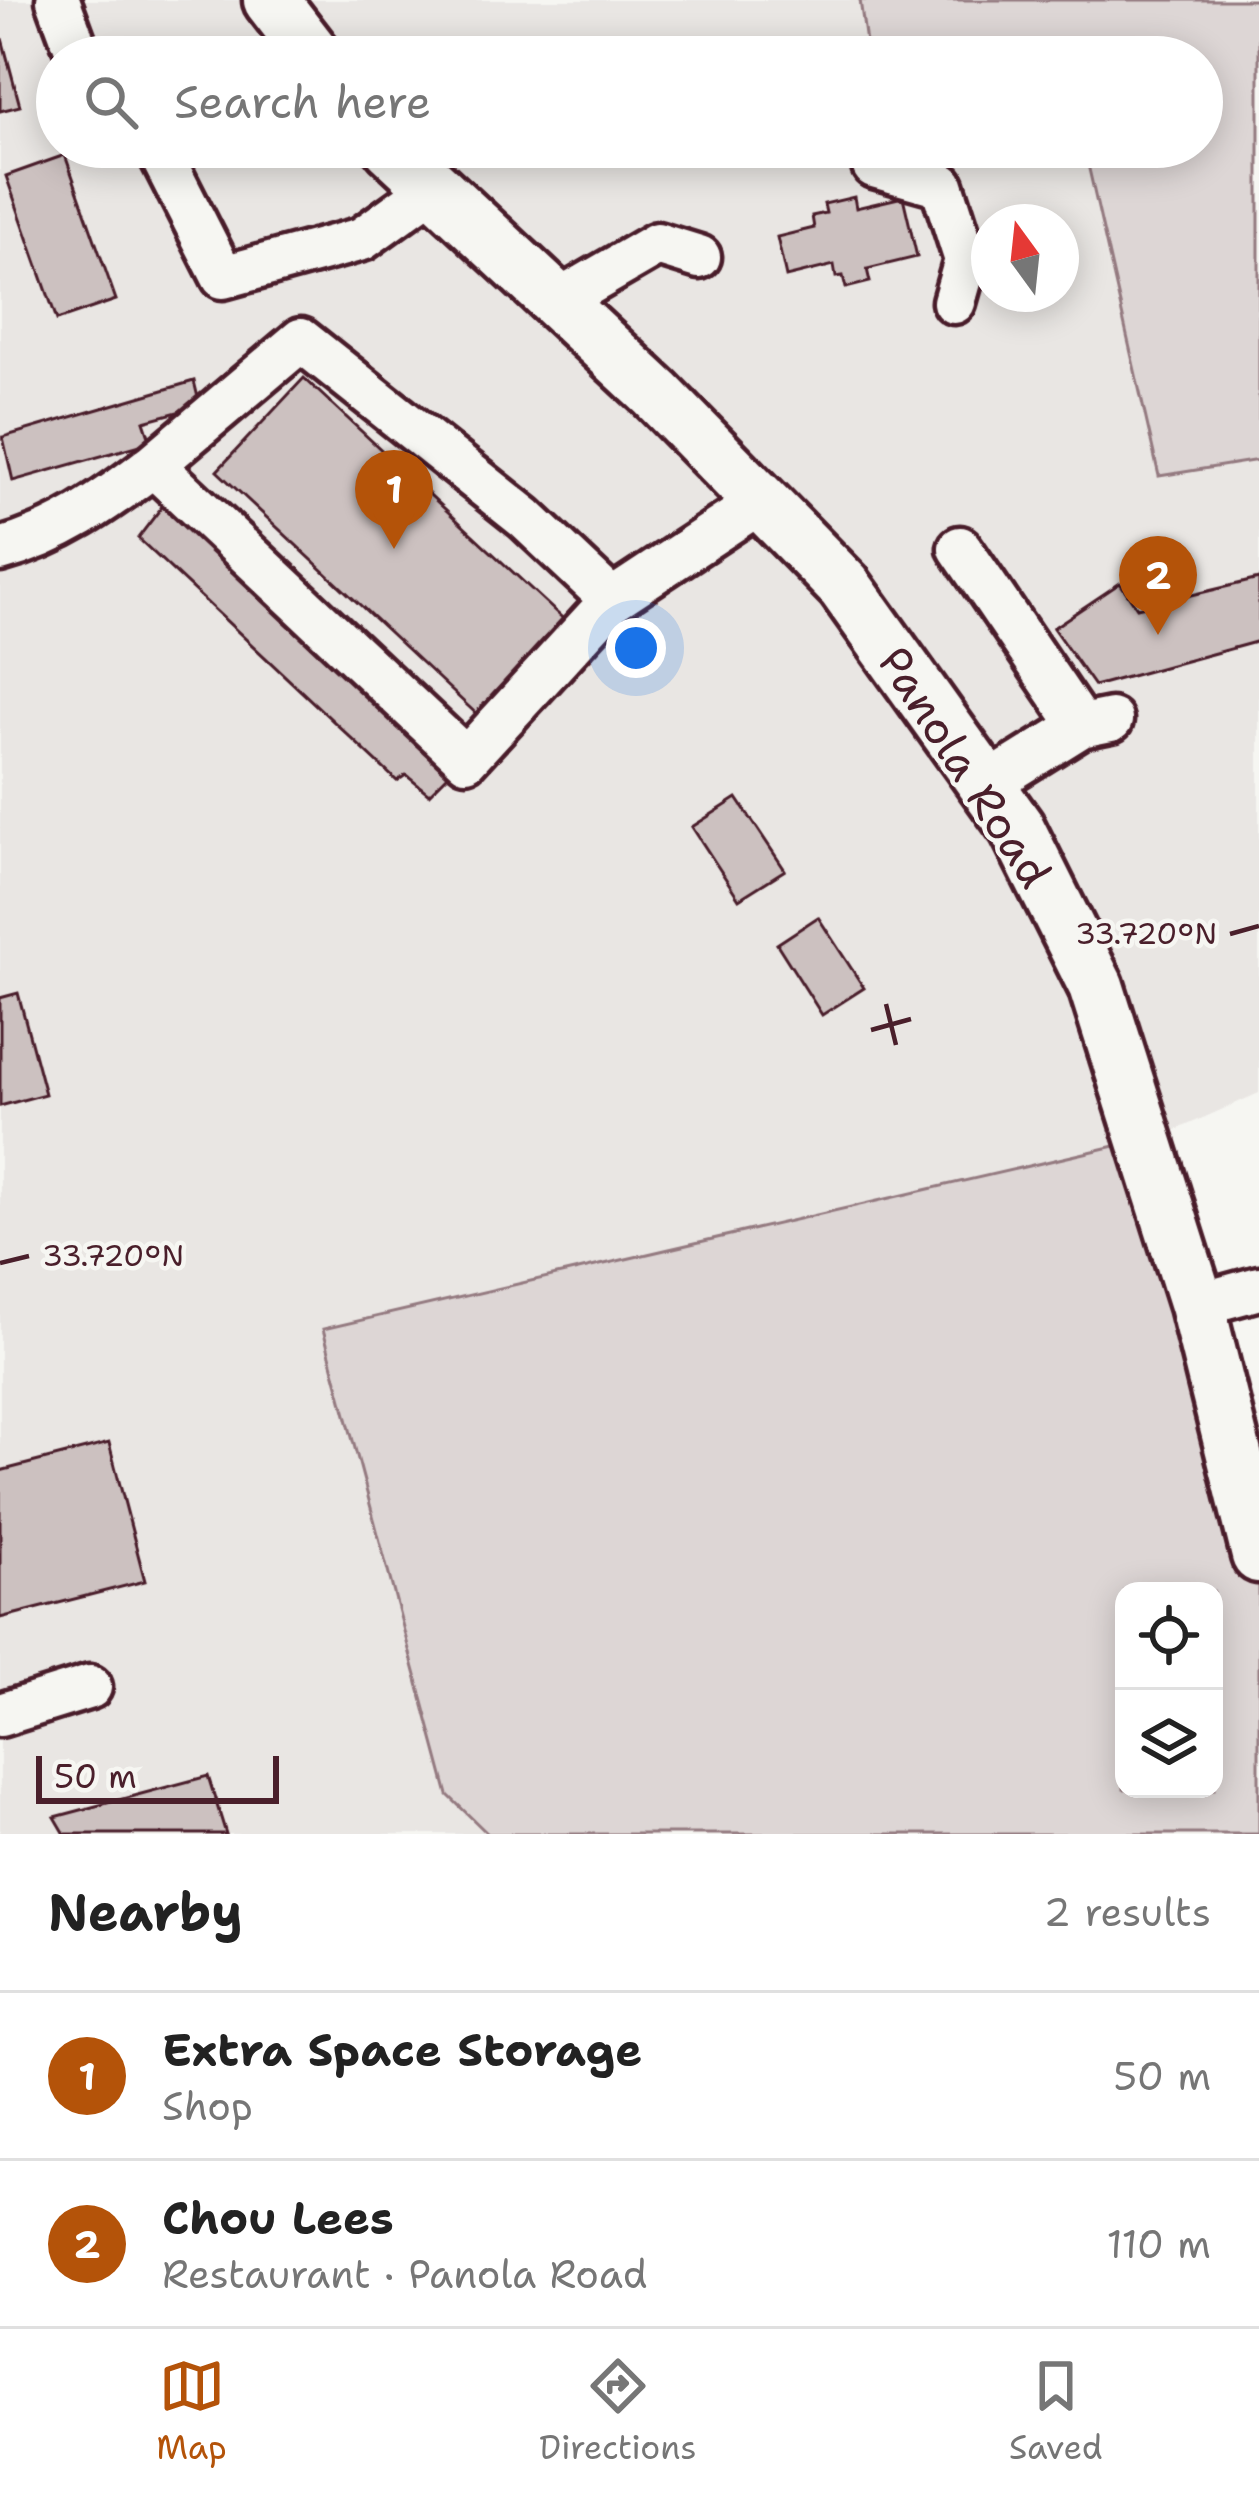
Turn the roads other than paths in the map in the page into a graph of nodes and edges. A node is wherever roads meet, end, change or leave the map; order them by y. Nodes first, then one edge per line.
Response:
1 (58, 0) edge
2 (271, 0) edge
3 (71, 36) edge
4 (299, 36) edge
5 (168, 168) edge
6 (414, 168) edge
7 (881, 168) edge
8 (434, 187) junction
9 (699, 256) dead end
10 (557, 302) junction
11 (954, 302) dead end
12 (152, 465) junction
13 (762, 501) junction
14 (960, 548) dead end
15 (0, 550) edge
16 (612, 600) junction
17 (986, 785) junction
18 (1259, 1288) edge
19 (1197, 1305) junction
20 (1259, 1555) edge
21 (90, 1687) dead end
22 (0, 1714) edge

1 - 3 street
2 - 4 main road
5 - 8 street
6 - 8 main road, Panola Road
7 - 11 street
8 - 10 main road, Panola Road
9 - 10 street
10 - 13 main road, Panola Road
12 - 15 street
12 - 16 street
12 - 16 street
13 - 16 street
13 - 17 main road, Panola Road
14 - 17 street
17 - 19 main road, Panola Road
18 - 19 street
19 - 20 main road, Panola Road
21 - 22 street

